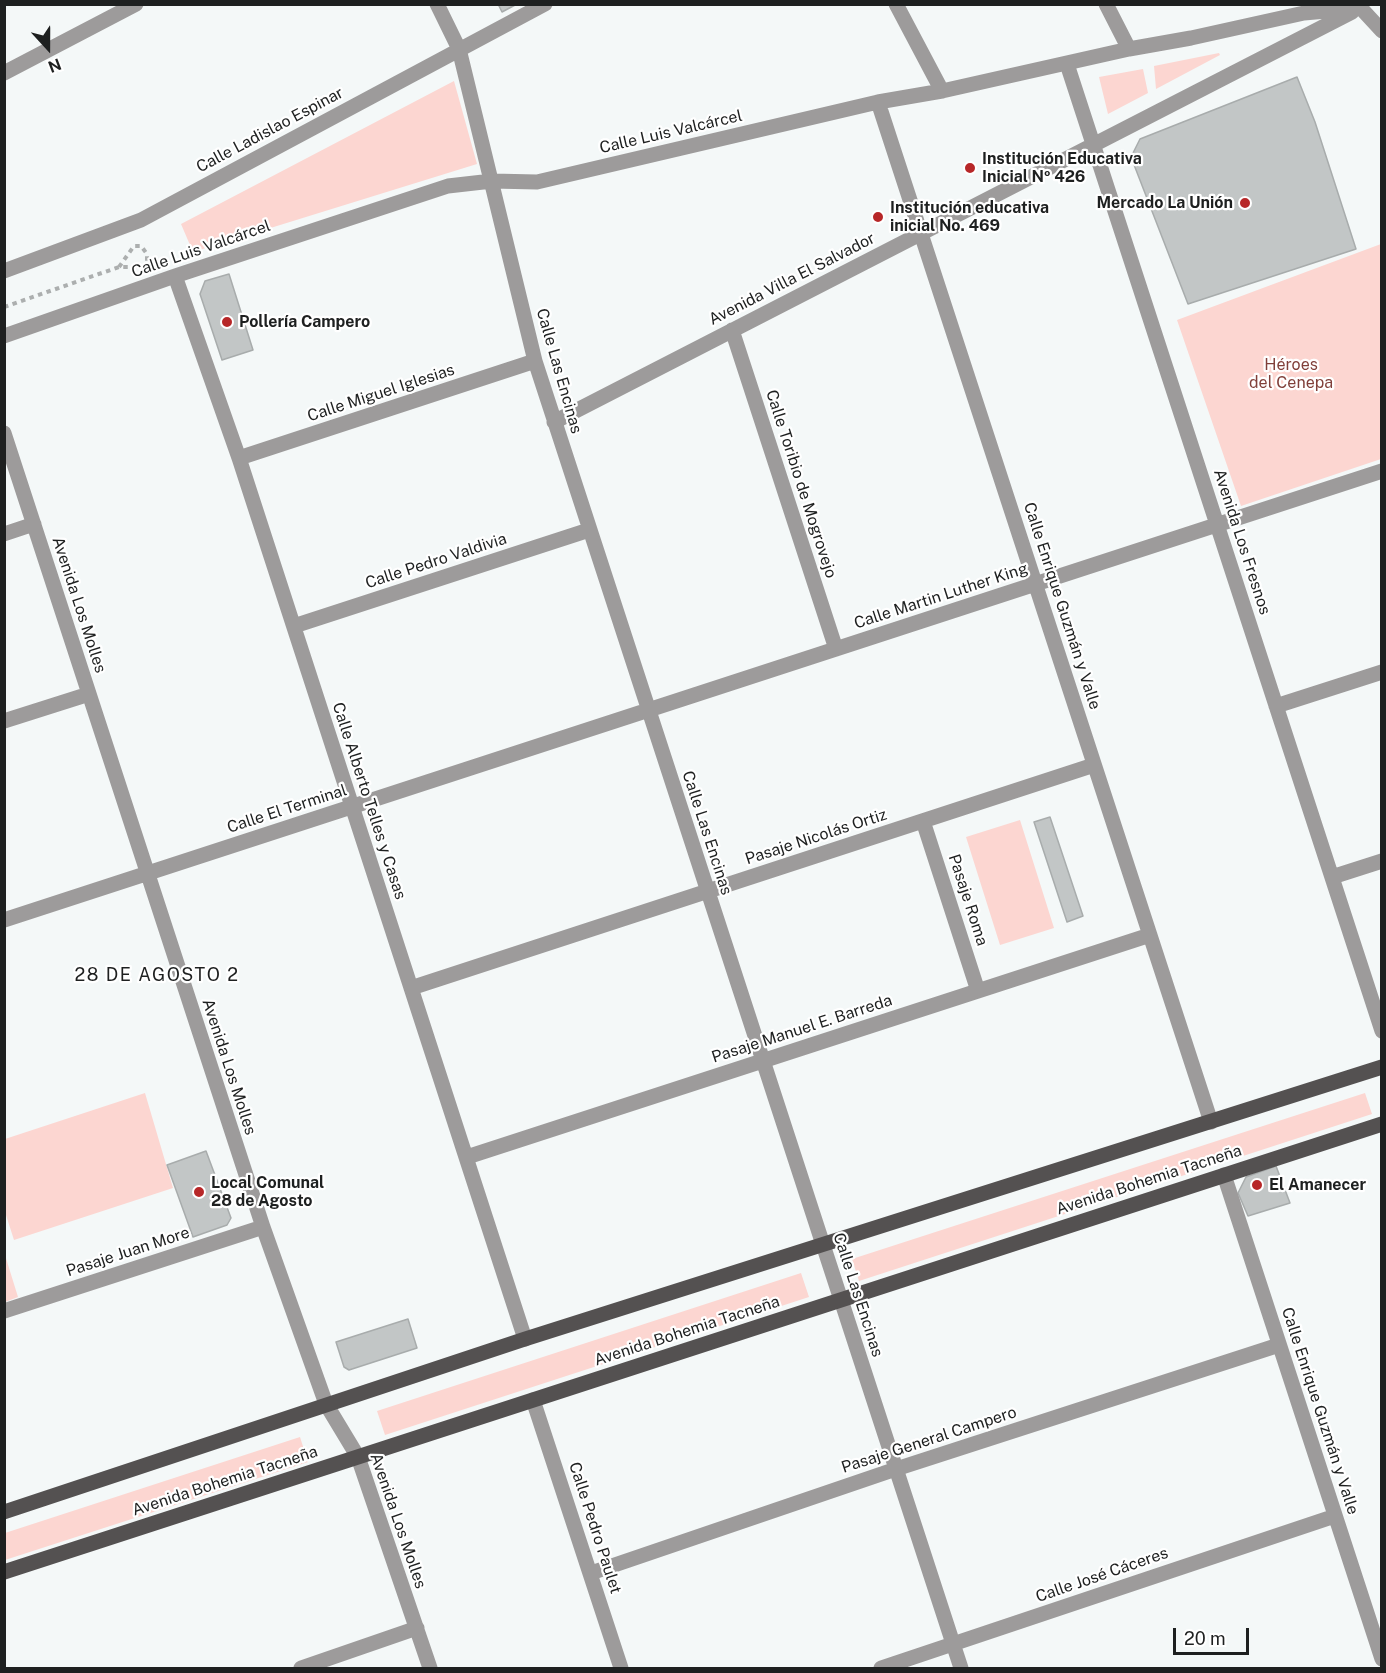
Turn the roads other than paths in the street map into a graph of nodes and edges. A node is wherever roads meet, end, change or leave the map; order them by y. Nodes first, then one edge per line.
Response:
1 (136, 4) edge
2 (437, 4) edge
3 (545, 4) edge
4 (896, 4) edge
5 (1106, 4) edge
6 (1361, 6) edge
7 (1382, 31) edge
8 (459, 49) junction
9 (1129, 49) junction
10 (1067, 64) junction
11 (4, 73) edge
12 (942, 91) junction
13 (878, 102) junction
14 (1094, 144) junction
15 (492, 181) junction
16 (922, 233) junction
17 (4, 271) edge
18 (175, 276) junction
19 (732, 330) junction
20 (4, 336) edge
21 (535, 362) junction
22 (554, 422) junction
23 (4, 433) edge
24 (239, 458) junction
25 (1382, 471) edge
26 (34, 524) junction
27 (1217, 525) junction
28 (589, 530) junction
29 (4, 534) edge
30 (1036, 584) junction
31 (294, 626) junction
32 (836, 649) junction
33 (1382, 672) edge
34 (89, 694) junction
35 (1276, 706) junction
36 (648, 710) junction
37 (4, 721) edge
38 (1094, 765) junction
39 (352, 807) junction
40 (923, 821) junction
41 (1382, 861) edge
42 (148, 874) junction
43 (1332, 877) junction
44 (707, 891) junction
45 (4, 920) edge
46 (1149, 935) junction
47 (411, 988) junction
48 (978, 991) junction
49 (1382, 1031) edge
50 (762, 1061) junction
51 (1382, 1067) edge
52 (1210, 1122) junction
53 (1382, 1124) edge
54 (466, 1157) junction
55 (1224, 1175) junction
56 (262, 1227) junction
57 (822, 1246) junction
58 (840, 1300) junction
59 (4, 1311) edge
60 (525, 1339) junction
61 (1279, 1345) junction
62 (533, 1400) junction
63 (326, 1404) junction
64 (358, 1457) junction
65 (896, 1469) junction
66 (4, 1512) edge
67 (1335, 1516) junction
68 (4, 1572) edge
69 (591, 1573) junction
70 (417, 1628) junction
71 (953, 1644) junction
72 (1382, 1659) edge
73 (301, 1668) edge
74 (430, 1668) edge
75 (621, 1668) edge
76 (881, 1668) edge
77 (961, 1668) edge

1 - 11 street
2 - 8 street, Calle Las Encinas
3 - 8 street, Calle Ladislao Espinar
4 - 12 street
5 - 9 street
6 - 7 street
6 - 9 street, Calle Luis Valcárcel
6 - 14 street, Avenida Villa El Salvador
8 - 15 street, Calle Las Encinas
8 - 17 street, Calle Ladislao Espinar
9 - 10 street, Calle Luis Valcárcel
10 - 12 street, Calle Luis Valcárcel
10 - 14 street, Avenida Los Fresnos
12 - 13 street, Calle Luis Valcárcel
13 - 15 street, Calle Luis Valcárcel
13 - 16 street, Calle Enrique Guzmán y Valle
14 - 16 street, Avenida Villa El Salvador
14 - 27 street, Avenida Los Fresnos
15 - 18 street, Calle Luis Valcárcel
15 - 21 street, Calle Las Encinas
16 - 19 street, Avenida Villa El Salvador
16 - 30 street, Calle Enrique Guzmán y Valle
18 - 20 street, Calle Luis Valcárcel
18 - 24 street, Calle Alberto Telles y Casas
19 - 22 street, Avenida Villa El Salvador
19 - 32 street, Calle Toribio de Mogrovejo
21 - 22 street, Calle Las Encinas
21 - 24 street, Calle Miguel Iglesias
22 - 28 street, Calle Las Encinas
23 - 26 street, Avenida Los Molles
24 - 31 street, Calle Alberto Telles y Casas
25 - 27 street, Calle Martin Luther King
26 - 29 street
26 - 34 street, Avenida Los Molles
27 - 30 street, Calle Martin Luther King
27 - 35 street, Avenida Los Fresnos
28 - 31 street, Calle Pedro Valdivia
28 - 36 street, Calle Las Encinas
30 - 32 street, Calle Martin Luther King
30 - 38 street, Calle Enrique Guzmán y Valle
31 - 39 street, Calle Alberto Telles y Casas
32 - 36 street, Calle Martin Luther King
33 - 35 street
34 - 37 street
34 - 42 street, Avenida Los Molles
35 - 43 street, Avenida Los Fresnos
36 - 39 street, Calle El Terminal
36 - 44 street, Calle Las Encinas
38 - 40 street, Pasaje Nicolás Ortiz
38 - 46 street, Calle Enrique Guzmán y Valle
39 - 42 street, Calle El Terminal
39 - 47 street, Calle Alberto Telles y Casas
40 - 44 street, Pasaje Nicolás Ortiz
40 - 48 street, Pasaje Roma
41 - 43 street
42 - 45 street, Calle El Terminal
42 - 56 street, Avenida Los Molles
43 - 49 street, Avenida Los Fresnos
44 - 47 street, Pasaje Nicolás Ortiz
44 - 50 street, Calle Las Encinas
46 - 48 street, Pasaje Manuel E. Barreda
46 - 52 street, Calle Enrique Guzmán y Valle
47 - 54 street, Calle Alberto Telles y Casas
48 - 50 street, Pasaje Manuel E. Barreda
50 - 54 street, Pasaje Manuel E. Barreda
50 - 57 street, Calle Las Encinas
51 - 52 main road
52 - 57 main road
53 - 55 main road, Avenida Bohemia Tacneña
54 - 60 street, Calle Alberto Telles y Casas
55 - 58 main road, Avenida Bohemia Tacneña
55 - 61 street, Calle Enrique Guzmán y Valle
56 - 59 street, Pasaje Juan More
56 - 63 street, Avenida Los Molles
57 - 58 street, Calle Las Encinas
57 - 60 main road
58 - 62 main road, Avenida Bohemia Tacneña
58 - 65 street, Calle Las Encinas
60 - 63 main road
61 - 65 street, Pasaje General Campero
61 - 67 street, Calle Enrique Guzmán y Valle
62 - 64 main road, Avenida Bohemia Tacneña
62 - 69 street, Calle Pedro Paulet
63 - 64 street, Avenida Los Molles
63 - 66 main road
64 - 68 main road, Avenida Bohemia Tacneña
64 - 70 street, Avenida Los Molles
65 - 69 street, Pasaje General Campero
65 - 71 street, Calle Las Encinas
67 - 71 street, Calle José Cáceres
67 - 72 street, Calle Enrique Guzmán y Valle
69 - 75 street, Calle Pedro Paulet
70 - 73 street
70 - 74 street, Avenida Los Molles
71 - 76 street, Calle José Cáceres
71 - 77 street, Calle Las Encinas

